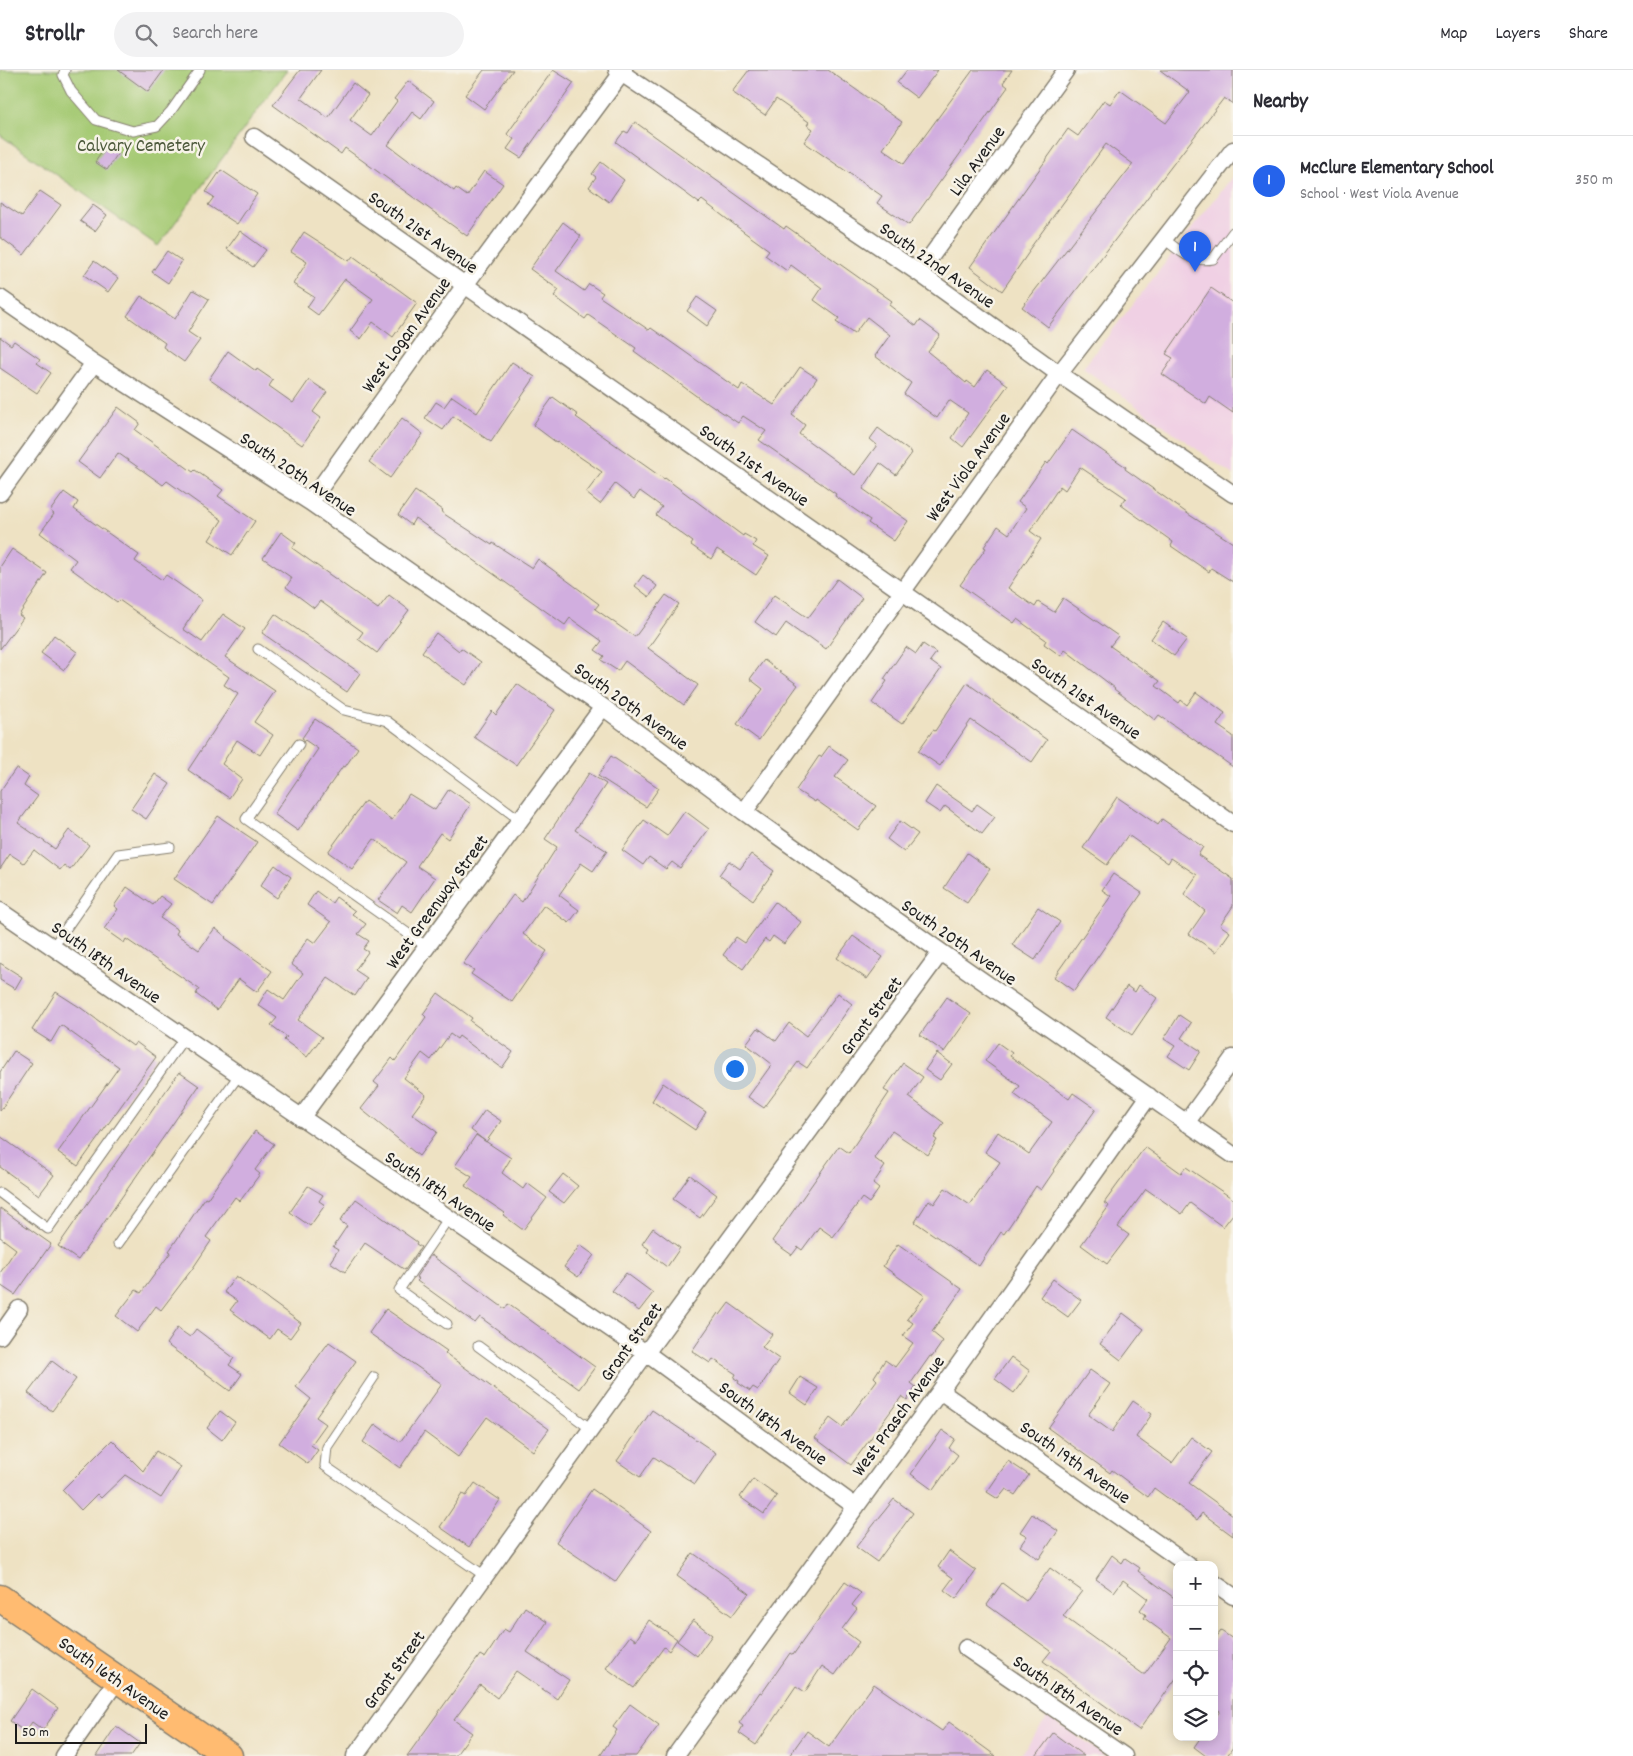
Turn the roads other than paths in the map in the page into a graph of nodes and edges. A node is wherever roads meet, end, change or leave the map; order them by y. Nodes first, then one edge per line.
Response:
1 (65, 70) edge
2 (200, 70) edge
3 (1066, 70) edge
4 (621, 71) edge
5 (254, 137) dead end
6 (1233, 150) edge
7 (1233, 232) edge
8 (1164, 239) junction
9 (919, 273) junction
10 (465, 285) junction
11 (0, 298) edge
12 (94, 363) junction
13 (1059, 374) junction
14 (0, 493) edge
15 (1233, 494) edge
16 (310, 502) junction
17 (901, 591) junction
18 (258, 649) dead end
19 (603, 707) junction
20 (299, 744) dead end
21 (744, 812) junction
22 (520, 820) junction
23 (1233, 824) edge
24 (170, 846) dead end
25 (0, 911) edge
26 (53, 947) junction
27 (427, 947) junction
28 (941, 952) junction
29 (184, 1038) junction
30 (1233, 1058) edge
31 (239, 1075) junction
32 (1149, 1096) junction
33 (301, 1118) junction
34 (1186, 1122) junction
35 (1233, 1154) edge
36 (0, 1193) edge
37 (448, 1218) junction
38 (118, 1244) dead end
39 (19, 1309) dead end
40 (447, 1324) dead end
41 (0, 1336) edge
42 (478, 1346) dead end
43 (646, 1353) junction
44 (374, 1378) dead end
45 (940, 1391) junction
46 (591, 1429) junction
47 (856, 1508) junction
48 (1182, 1561) edge
49 (485, 1576) junction
50 (1218, 1586) edge
51 (1233, 1596) edge
52 (0, 1598) edge
53 (966, 1648) dead end
54 (118, 1679) junction
55 (683, 1753) edge
56 (64, 1756) edge
57 (229, 1756) edge
58 (355, 1756) edge
59 (1124, 1756) edge

1 - 2 lane
3 - 9 street, Lila Avenue
4 - 9 street, South 22nd Avenue
4 - 10 street, West Logan Avenue
5 - 10 street, South 21st Avenue
6 - 8 street, West Viola Avenue
7 - 8 lane
8 - 13 street, West Viola Avenue
9 - 13 street, South 22nd Avenue
10 - 16 street, West Logan Avenue
10 - 17 street, South 21st Avenue
11 - 12 street, South 20th Avenue
12 - 14 street
12 - 16 street, South 20th Avenue
13 - 15 street, South 22nd Avenue
13 - 17 street, West Viola Avenue
16 - 19 street, South 20th Avenue
17 - 21 street, West Viola Avenue
17 - 23 street, South 21st Avenue
18 - 22 lane
19 - 21 street, South 20th Avenue
19 - 22 street, West Greenway Street
20 - 27 lane
21 - 28 street, South 20th Avenue
22 - 27 street, West Greenway Street
24 - 26 lane
25 - 26 street, South 18th Avenue
26 - 29 street, South 18th Avenue
27 - 33 street, West Greenway Street
28 - 32 street, South 20th Avenue
28 - 43 street, Grant Street
29 - 31 street, South 18th Avenue
29 - 36 lane
30 - 34 street
31 - 33 street, South 18th Avenue
31 - 38 lane
32 - 34 street, South 20th Avenue
32 - 45 street, West Prasch Avenue
33 - 37 street, South 18th Avenue
34 - 35 street, South 20th Avenue
37 - 40 lane
37 - 43 street, South 18th Avenue
39 - 41 street
42 - 46 lane
43 - 46 street, Grant Street
43 - 47 street, South 18th Avenue
44 - 49 lane
45 - 47 street, West Prasch Avenue
45 - 48 street, South 19th Avenue
46 - 49 street, Grant Street
47 - 55 street, West Prasch Avenue
49 - 58 street, Grant Street
50 - 51 street
52 - 54 main road, South 16th Avenue
53 - 59 street, South 18th Avenue
54 - 56 street
54 - 57 main road, South 16th Avenue

